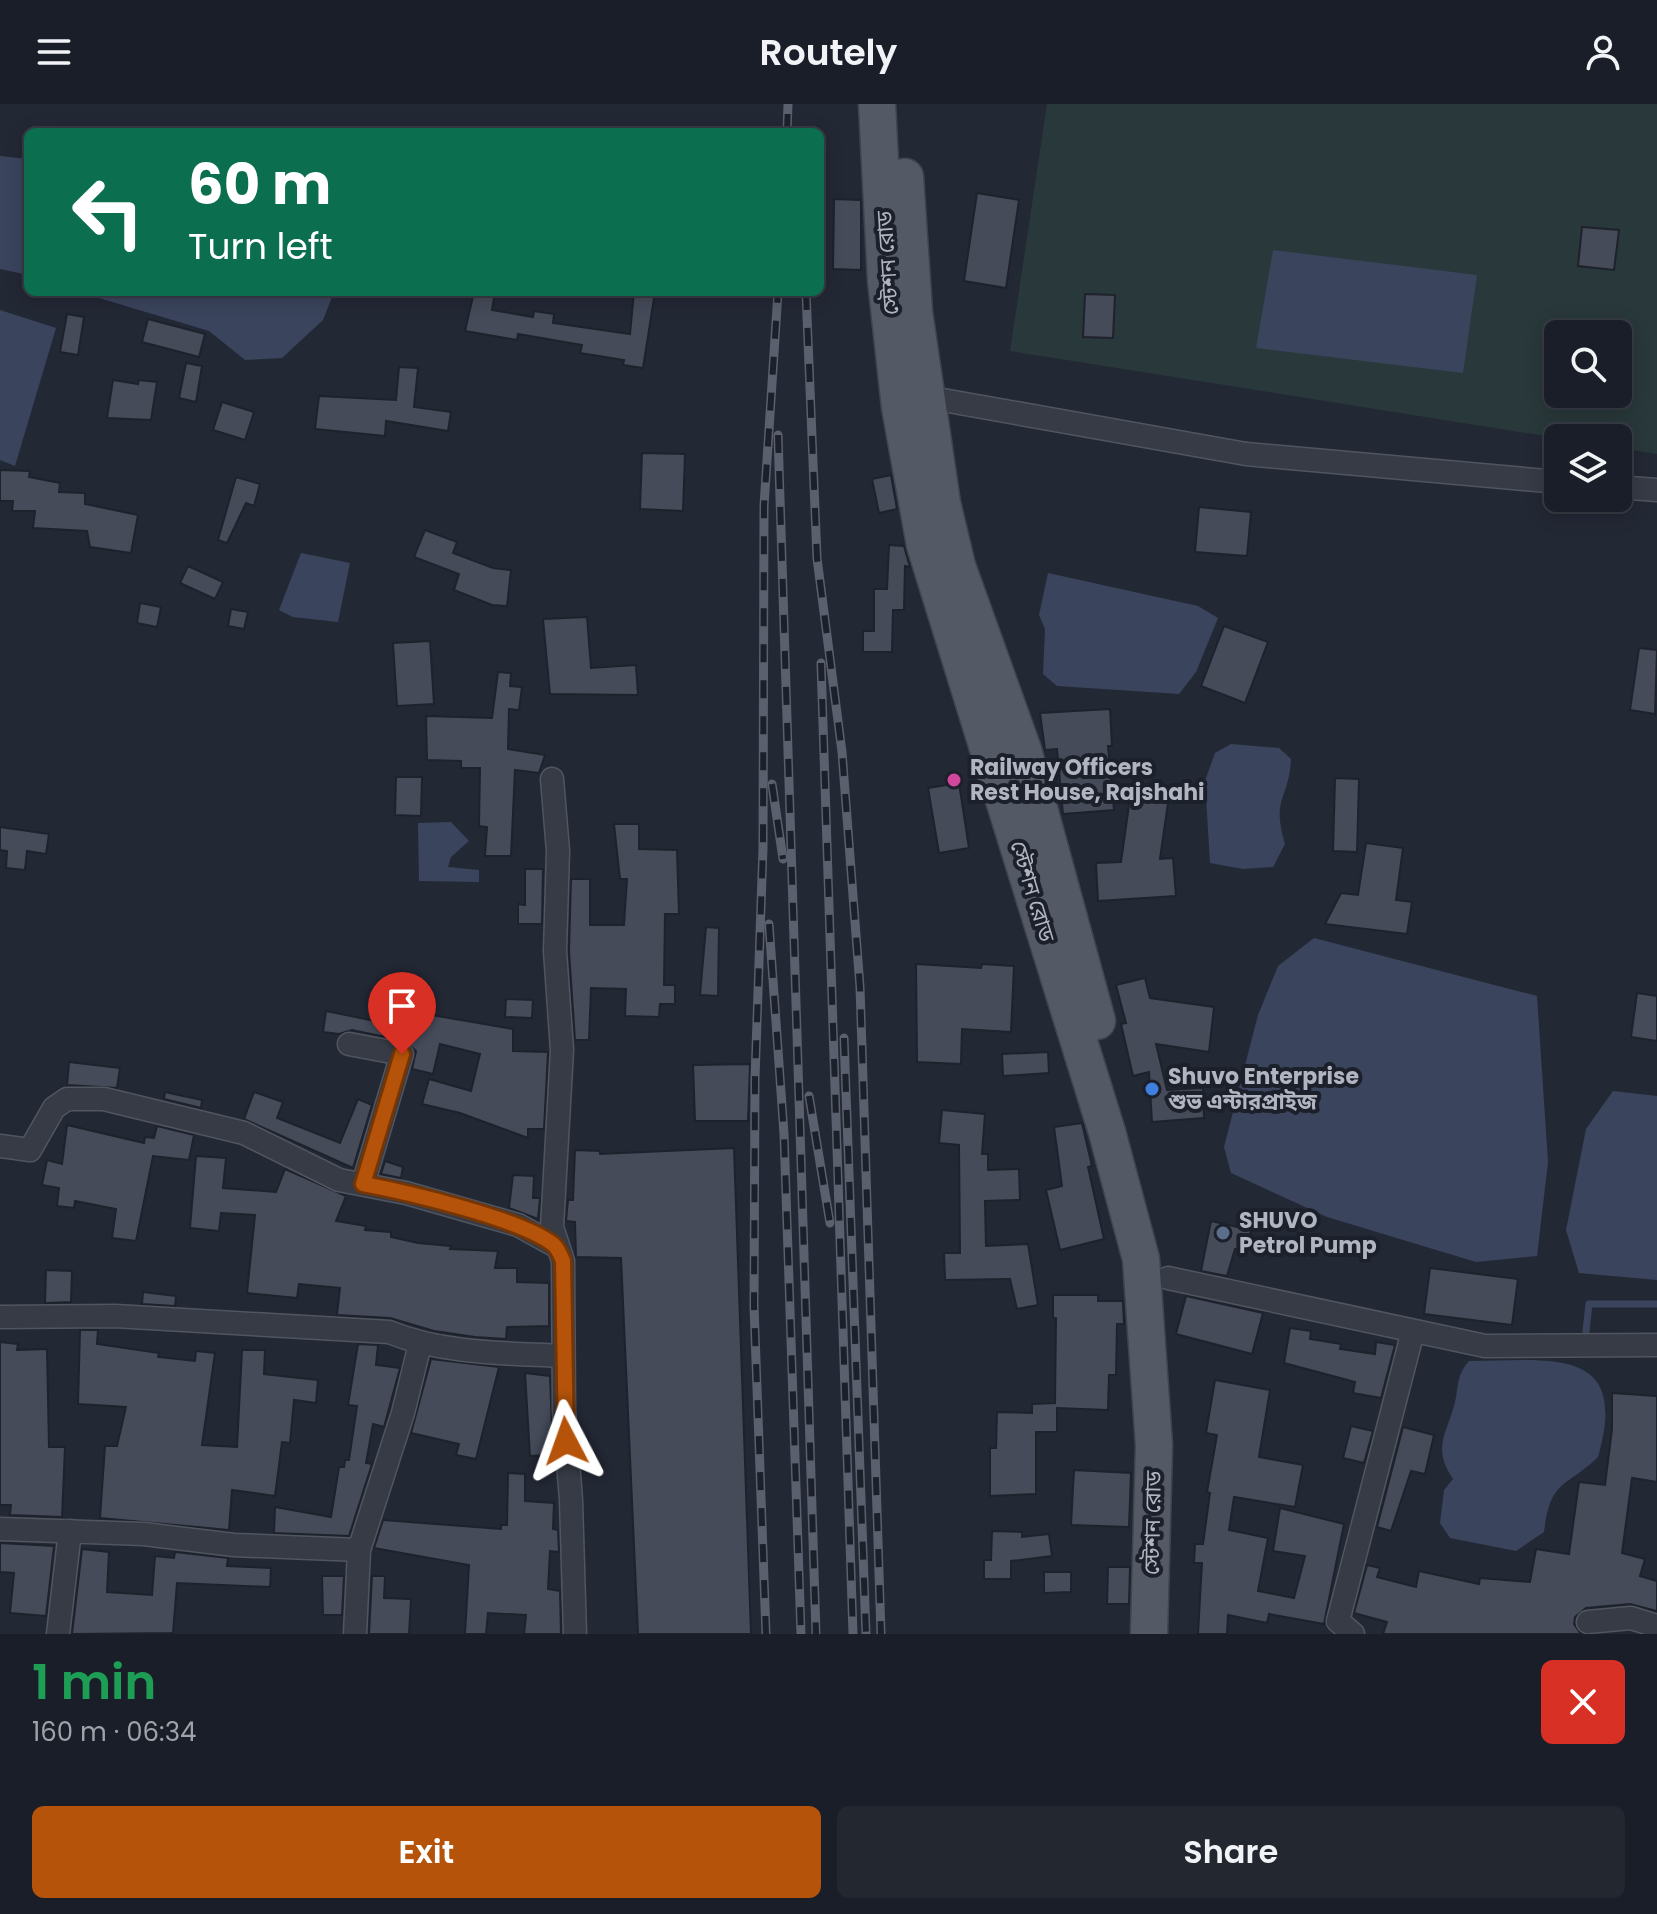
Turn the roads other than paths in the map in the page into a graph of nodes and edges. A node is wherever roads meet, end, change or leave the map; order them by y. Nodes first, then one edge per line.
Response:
1 (877, 104) edge
2 (901, 104) edge
3 (926, 397) junction
4 (1544, 481) edge
5 (1632, 488) edge
6 (1657, 490) edge
7 (552, 779) dead end
8 (349, 1044) dead end
9 (0, 1146) edge
10 (363, 1184) junction
11 (556, 1246) junction
12 (1168, 1278) junction
13 (0, 1317) edge
14 (1413, 1331) junction
15 (420, 1344) junction
16 (1657, 1345) edge
17 (562, 1356) junction
18 (0, 1529) edge
19 (70, 1531) junction
20 (359, 1550) junction
21 (1588, 1622) dead end
22 (1657, 1626) edge
23 (58, 1634) edge
24 (355, 1634) edge
25 (575, 1634) edge
26 (1149, 1634) edge
27 (1170, 1634) edge
28 (1353, 1634) edge

1 - 26 main road, স্টেশন রোড
2 - 3 main road, স্টেশন রোড
3 - 4 street
3 - 12 main road, স্টেশন রোড
5 - 6 street
7 - 11 street
8 - 10 street
9 - 10 street
10 - 11 street
11 - 17 street
12 - 14 street
12 - 27 main road, স্টেশন রোড
13 - 15 street
14 - 16 street
14 - 28 street
15 - 17 street
15 - 20 street
17 - 25 street
18 - 19 street
19 - 20 street
19 - 23 street
20 - 24 street
21 - 22 street

